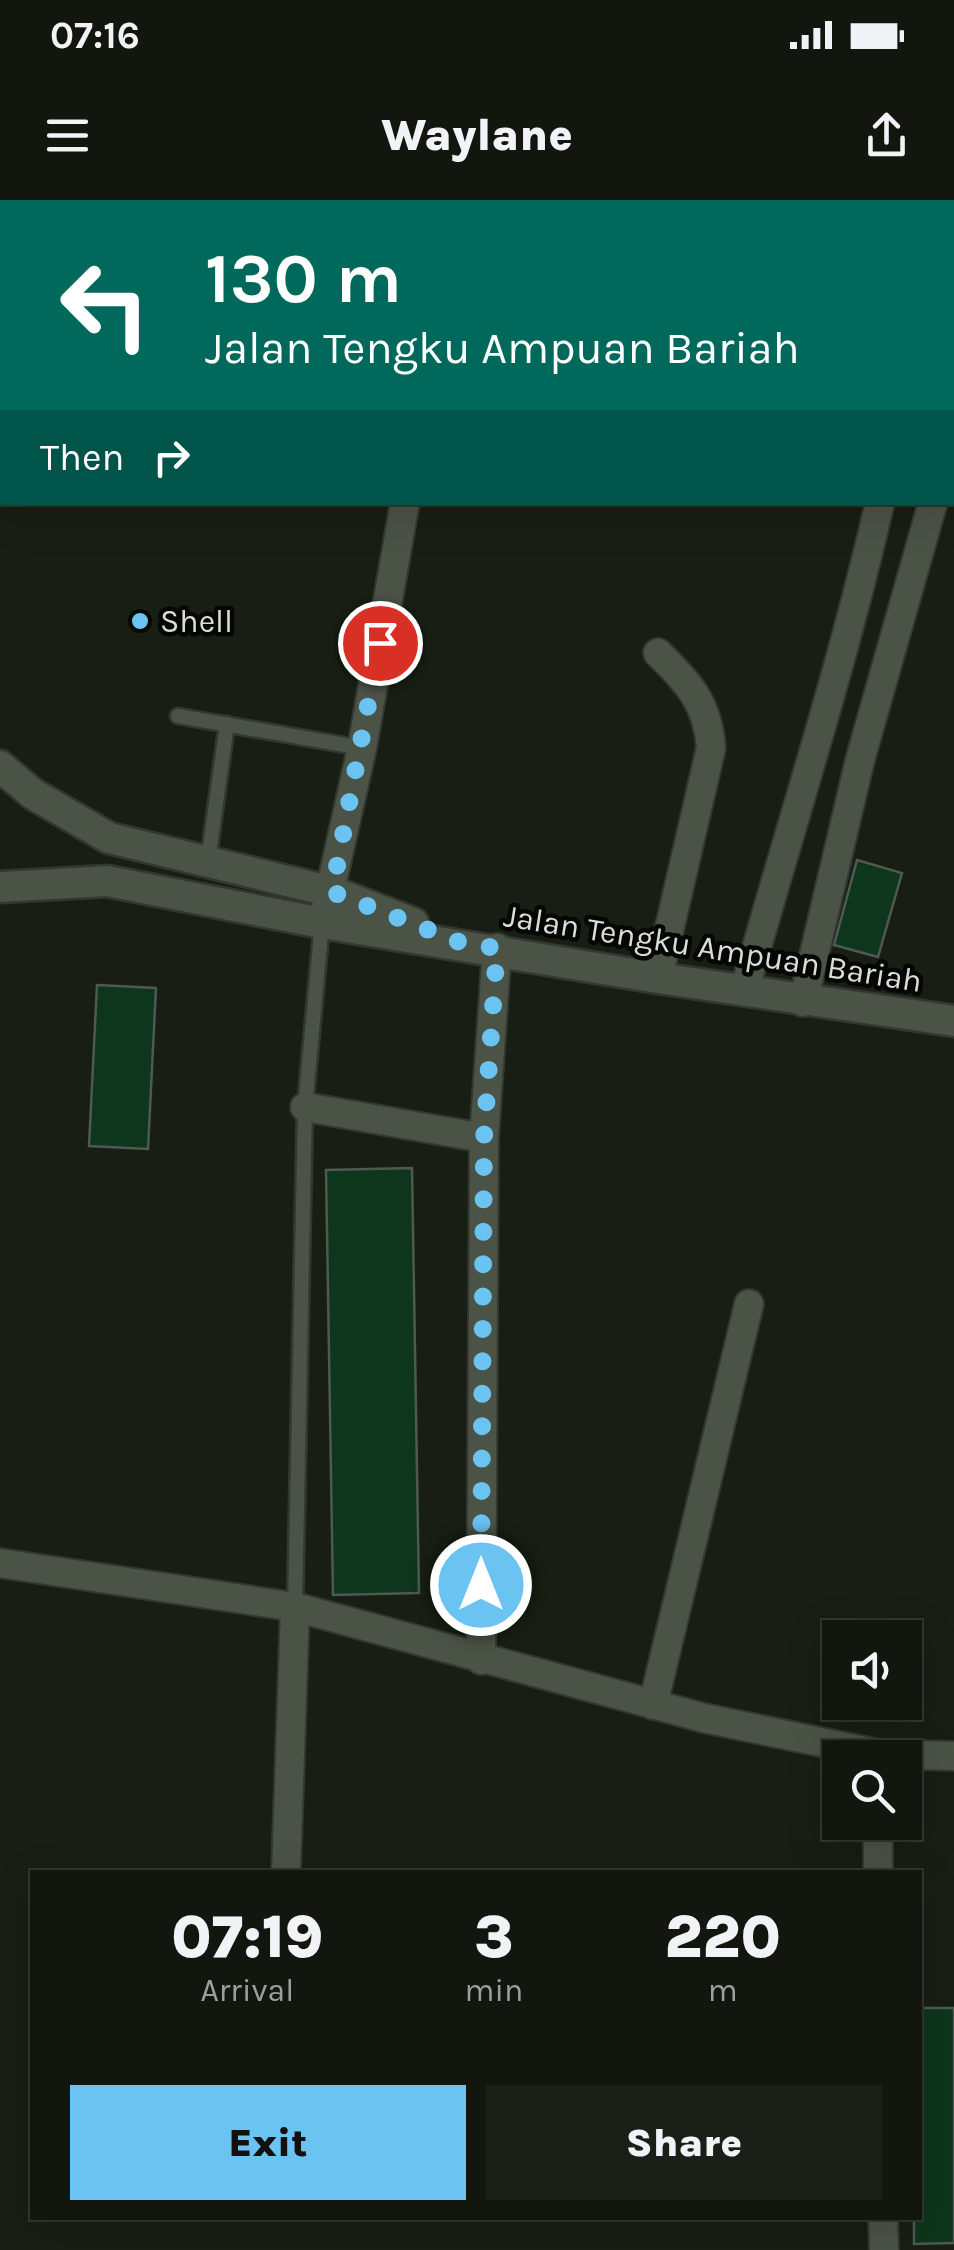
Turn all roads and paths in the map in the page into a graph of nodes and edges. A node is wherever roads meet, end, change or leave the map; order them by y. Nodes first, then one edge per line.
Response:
1 (404, 505) edge
2 (880, 505) edge
3 (881, 505) edge
4 (932, 505) edge
5 (923, 538) junction
6 (658, 653) dead end
7 (178, 716) dead end
8 (227, 724) junction
9 (362, 748) junction
10 (0, 766) edge
11 (208, 860) junction
12 (0, 887) edge
13 (332, 892) junction
14 (322, 922) junction
15 (462, 943) junction
16 (497, 948) junction
17 (658, 978) junction
18 (744, 992) junction
19 (803, 1002) junction
20 (954, 1020) edge
21 (305, 1107) junction
22 (484, 1138) junction
23 (750, 1304) dead end
24 (0, 1563) edge
25 (295, 1607) junction
26 (481, 1660) junction
27 (653, 1704) junction
28 (822, 1743) edge
29 (922, 1756) edge
30 (954, 1756) edge
31 (878, 1840) edge
32 (286, 1870) edge
33 (878, 1870) edge
34 (883, 2220) edge
35 (884, 2250) edge

1 - 9 street
2 - 18 street
3 - 5 street
4 - 5 street
5 - 19 street
6 - 17 street
7 - 8 lane
8 - 9 lane
8 - 11 lane
9 - 13 street
10 - 11 main road, Jalan Tengku Ampuan Bariah
11 - 13 main road, Jalan Tengku Ampuan Bariah
12 - 14 main road, Jalan Tengku Ampuan Bariah
13 - 14 street
13 - 15 main road, Jalan Tengku Ampuan Bariah
14 - 15 main road, Jalan Tengku Ampuan Bariah
14 - 21 lane
15 - 16 main road, Jalan Tengku Ampuan Bariah
16 - 17 main road, Jalan Tengku Ampuan Bariah
16 - 22 street
17 - 18 main road, Jalan Tengku Ampuan Bariah
18 - 19 main road, Jalan Tengku Ampuan Bariah
19 - 20 main road, Jalan Tengku Ampuan Bariah
21 - 22 street
21 - 25 lane
22 - 26 street
23 - 27 street
24 - 25 street
25 - 26 street
25 - 32 street
26 - 27 street
27 - 28 street
29 - 30 street
31 - 33 street
34 - 35 street

